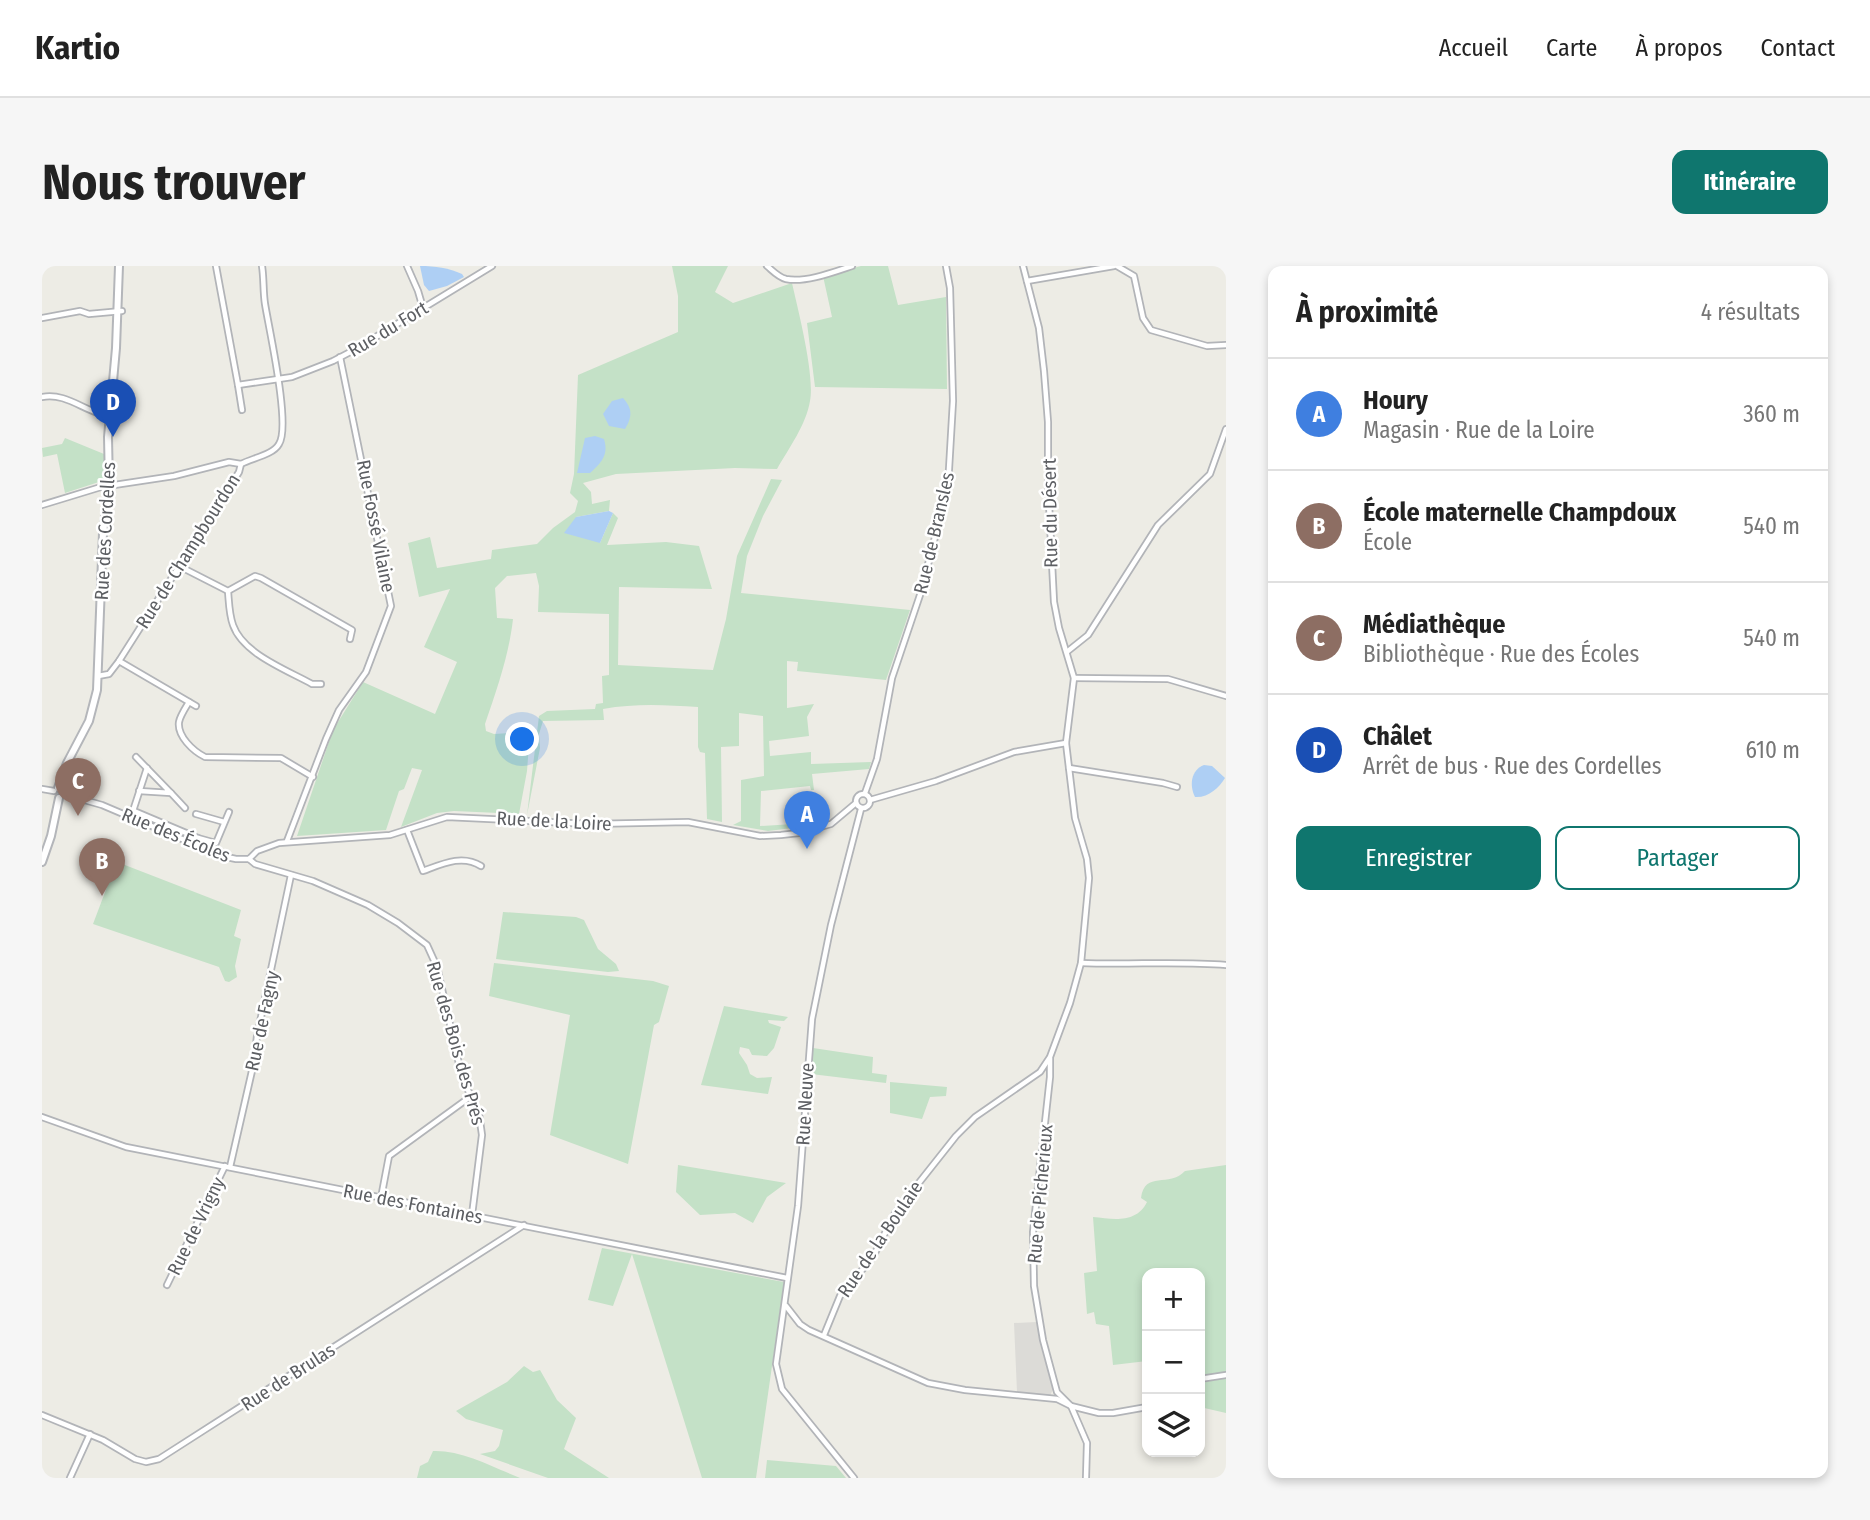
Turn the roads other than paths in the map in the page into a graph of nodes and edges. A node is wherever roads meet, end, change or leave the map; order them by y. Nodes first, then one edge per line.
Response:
1 (119, 266) edge
2 (216, 266) edge
3 (262, 266) edge
4 (407, 266) edge
5 (492, 266) edge
6 (767, 266) edge
7 (852, 266) edge
8 (946, 266) edge
9 (1023, 266) edge
10 (1116, 266) edge
11 (1027, 281) junction
12 (423, 308) junction
13 (120, 311) junction
14 (42, 318) edge
15 (1226, 345) edge
16 (340, 357) junction
17 (279, 378) junction
18 (238, 385) junction
19 (42, 397) edge
20 (242, 410) dead end
21 (112, 416) junction
22 (1226, 429) edge
23 (241, 464) junction
24 (109, 486) junction
25 (42, 505) edge
26 (179, 566) junction
27 (228, 591) junction
28 (349, 639) dead end
29 (1068, 651) junction
30 (120, 661) junction
31 (98, 676) junction
32 (1074, 677) junction
33 (321, 684) dead end
34 (1226, 696) edge
35 (189, 702) junction
36 (196, 706) dead end
37 (1066, 743) junction
38 (136, 757) dead end
39 (147, 768) junction
40 (1069, 768) junction
41 (313, 777) junction
42 (1177, 787) dead end
43 (42, 789) edge
44 (139, 791) junction
45 (59, 793) junction
46 (171, 793) junction
47 (865, 793) junction
48 (870, 800) junction
49 (856, 803) junction
50 (185, 808) dead end
51 (861, 809) junction
52 (134, 811) junction
53 (229, 812) dead end
54 (196, 814) dead end
55 (131, 817) junction
56 (224, 822) junction
57 (407, 830) junction
58 (198, 838) junction
59 (287, 841) junction
60 (195, 844) junction
61 (249, 859) junction
62 (42, 862) edge
63 (481, 866) dead end
64 (292, 875) junction
65 (1080, 963) junction
66 (1226, 965) edge
67 (1050, 1057) junction
68 (1038, 1074) junction
69 (1050, 1081) junction
70 (470, 1097) junction
71 (42, 1117) edge
72 (228, 1167) junction
73 (380, 1198) junction
74 (472, 1215) junction
75 (525, 1225) junction
76 (787, 1278) junction
77 (167, 1285) dead end
78 (786, 1306) junction
79 (824, 1335) junction
80 (1226, 1375) edge
81 (1205, 1378) edge
82 (1071, 1406) junction
83 (1142, 1408) edge
84 (42, 1415) edge
85 (90, 1434) junction
86 (70, 1478) edge
87 (854, 1478) edge
88 (1086, 1478) edge

1 - 13 street, Rue des Cordelles
2 - 18 street
3 - 17 street, Rue de Champbourdon
4 - 12 street
5 - 12 street, Rue du Fort
6 - 7 street
8 - 47 street, Rue de Bransles
9 - 11 street, Rue du Désert
10 - 11 street
10 - 15 street
11 - 29 street, Rue du Désert
12 - 16 street, Rue du Fort
13 - 14 street
13 - 21 street, Rue des Cordelles
16 - 17 street, Rue du Fort
16 - 41 street, Rue Fossé Vilaine
17 - 18 street, Rue du Fort
17 - 23 street, Rue de Champbourdon
18 - 20 street
19 - 21 street
21 - 24 street, Rue des Cordelles
22 - 29 street
23 - 24 street
23 - 26 street, Rue de Champbourdon
24 - 25 street
24 - 31 street, Rue des Cordelles
26 - 27 street
26 - 30 street, Rue de Champbourdon
27 - 28 street
27 - 33 street
29 - 32 street, Rue du Désert
30 - 31 street, Rue de Champbourdon
30 - 35 street
31 - 45 street, Rue des Cordelles
32 - 34 street
32 - 37 street, Rue du Désert
35 - 36 street
35 - 41 street
37 - 40 street, Rue de la Boulaie
37 - 48 street
38 - 39 street
39 - 44 street
39 - 46 street
40 - 42 street
40 - 65 street, Rue de la Boulaie
41 - 59 street, Rue Fossé Vilaine
43 - 45 street, Rue des Écoles
44 - 46 street
44 - 52 street
45 - 55 street, Rue des Écoles
45 - 62 street, Rue des Cordelles
46 - 50 street
47 - 48 street
47 - 49 street
48 - 51 street
49 - 51 street
49 - 57 street, Rue de la Loire
51 - 76 street, Rue Neuve
52 - 55 street
52 - 58 street
53 - 56 street
54 - 56 street
55 - 60 street, Rue des Écoles
56 - 58 street
57 - 59 street, Rue de la Loire
57 - 63 street
58 - 60 street
59 - 61 street, Rue de la Loire
60 - 61 street, Rue des Écoles
61 - 64 street, Rue des Bois des Prés
64 - 70 street, Rue des Bois des Prés
64 - 72 street, Rue de Fagny
65 - 66 street
65 - 67 street, Rue de la Boulaie
67 - 68 street, Rue de la Boulaie
67 - 69 street, Rue de Picherieux
68 - 69 street
68 - 79 street, Rue de la Boulaie
69 - 82 street, Rue de Picherieux
70 - 73 street
70 - 74 street, Rue des Bois des Prés
71 - 72 street, Rue des Fontaines
72 - 73 street, Rue des Fontaines
72 - 77 street, Rue de Vrigny
73 - 74 street, Rue des Fontaines
74 - 75 street, Rue des Fontaines
75 - 76 street, Rue des Fontaines
75 - 85 street, Rue de Brulas
76 - 78 street, Rue Neuve
78 - 79 street
78 - 87 street, Rue Neuve
79 - 82 street
80 - 81 street
82 - 83 street
82 - 88 street, Rue de Picherieux
84 - 85 street, Rue de Brulas
85 - 86 street

